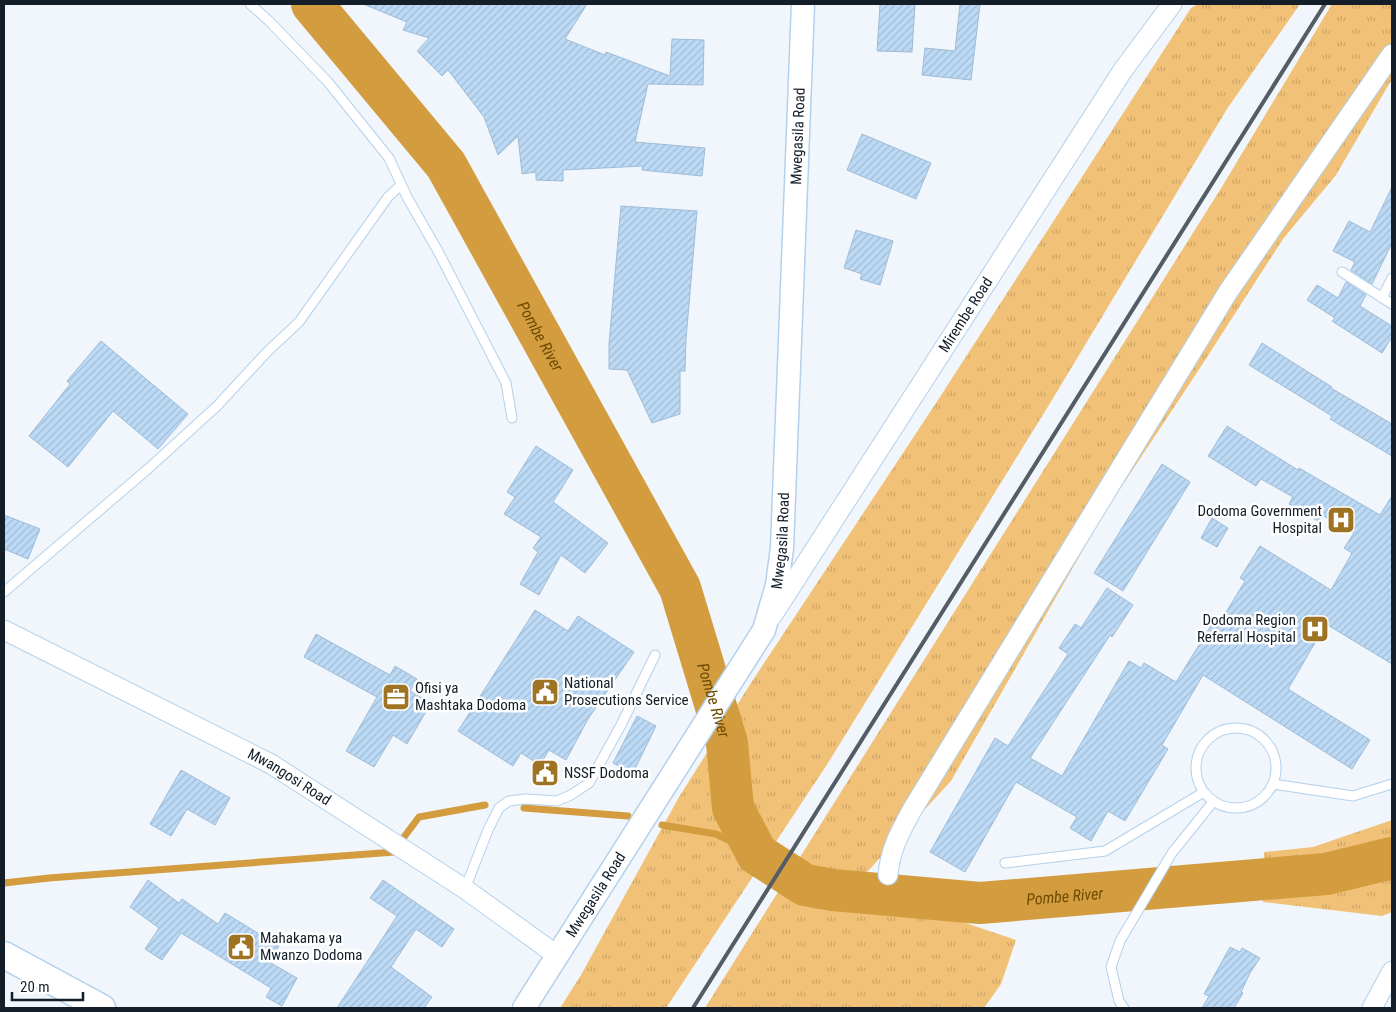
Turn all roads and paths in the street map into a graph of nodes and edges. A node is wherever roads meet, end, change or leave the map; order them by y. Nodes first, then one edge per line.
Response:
1 (250, 4) edge
2 (803, 4) edge
3 (1172, 4) edge
4 (1392, 54) edge
5 (401, 185) junction
6 (1342, 272) dead end
7 (1392, 278) edge
8 (1382, 298) junction
9 (1392, 304) edge
10 (512, 418) dead end
11 (4, 592) edge
12 (4, 630) edge
13 (764, 630) junction
14 (655, 655) dead end
15 (1274, 784) junction
16 (1392, 784) edge
17 (1204, 792) junction
18 (1213, 802) junction
19 (1005, 863) dead end
20 (888, 875) dead end
21 (465, 889) junction
22 (4, 956) edge
23 (558, 956) junction
24 (1392, 971) edge
25 (102, 1008) edge
26 (524, 1008) edge
27 (1124, 1008) edge
28 (1372, 1008) edge

1 - 5 lane
2 - 13 street, Mwegasila Road
3 - 13 street, Mirembe Road
4 - 20 street
5 - 10 lane
5 - 11 lane
6 - 8 lane
7 - 8 lane
8 - 9 lane
12 - 21 street, Mwangosi Road
13 - 23 street, Mwegasila Road
14 - 21 lane
15 - 16 lane
15 - 17 lane
15 - 18 lane
17 - 18 lane
17 - 19 lane
18 - 27 lane
21 - 23 street, Mwangosi Road
22 - 25 main road
23 - 26 street, Mwegasila Road
24 - 28 street

